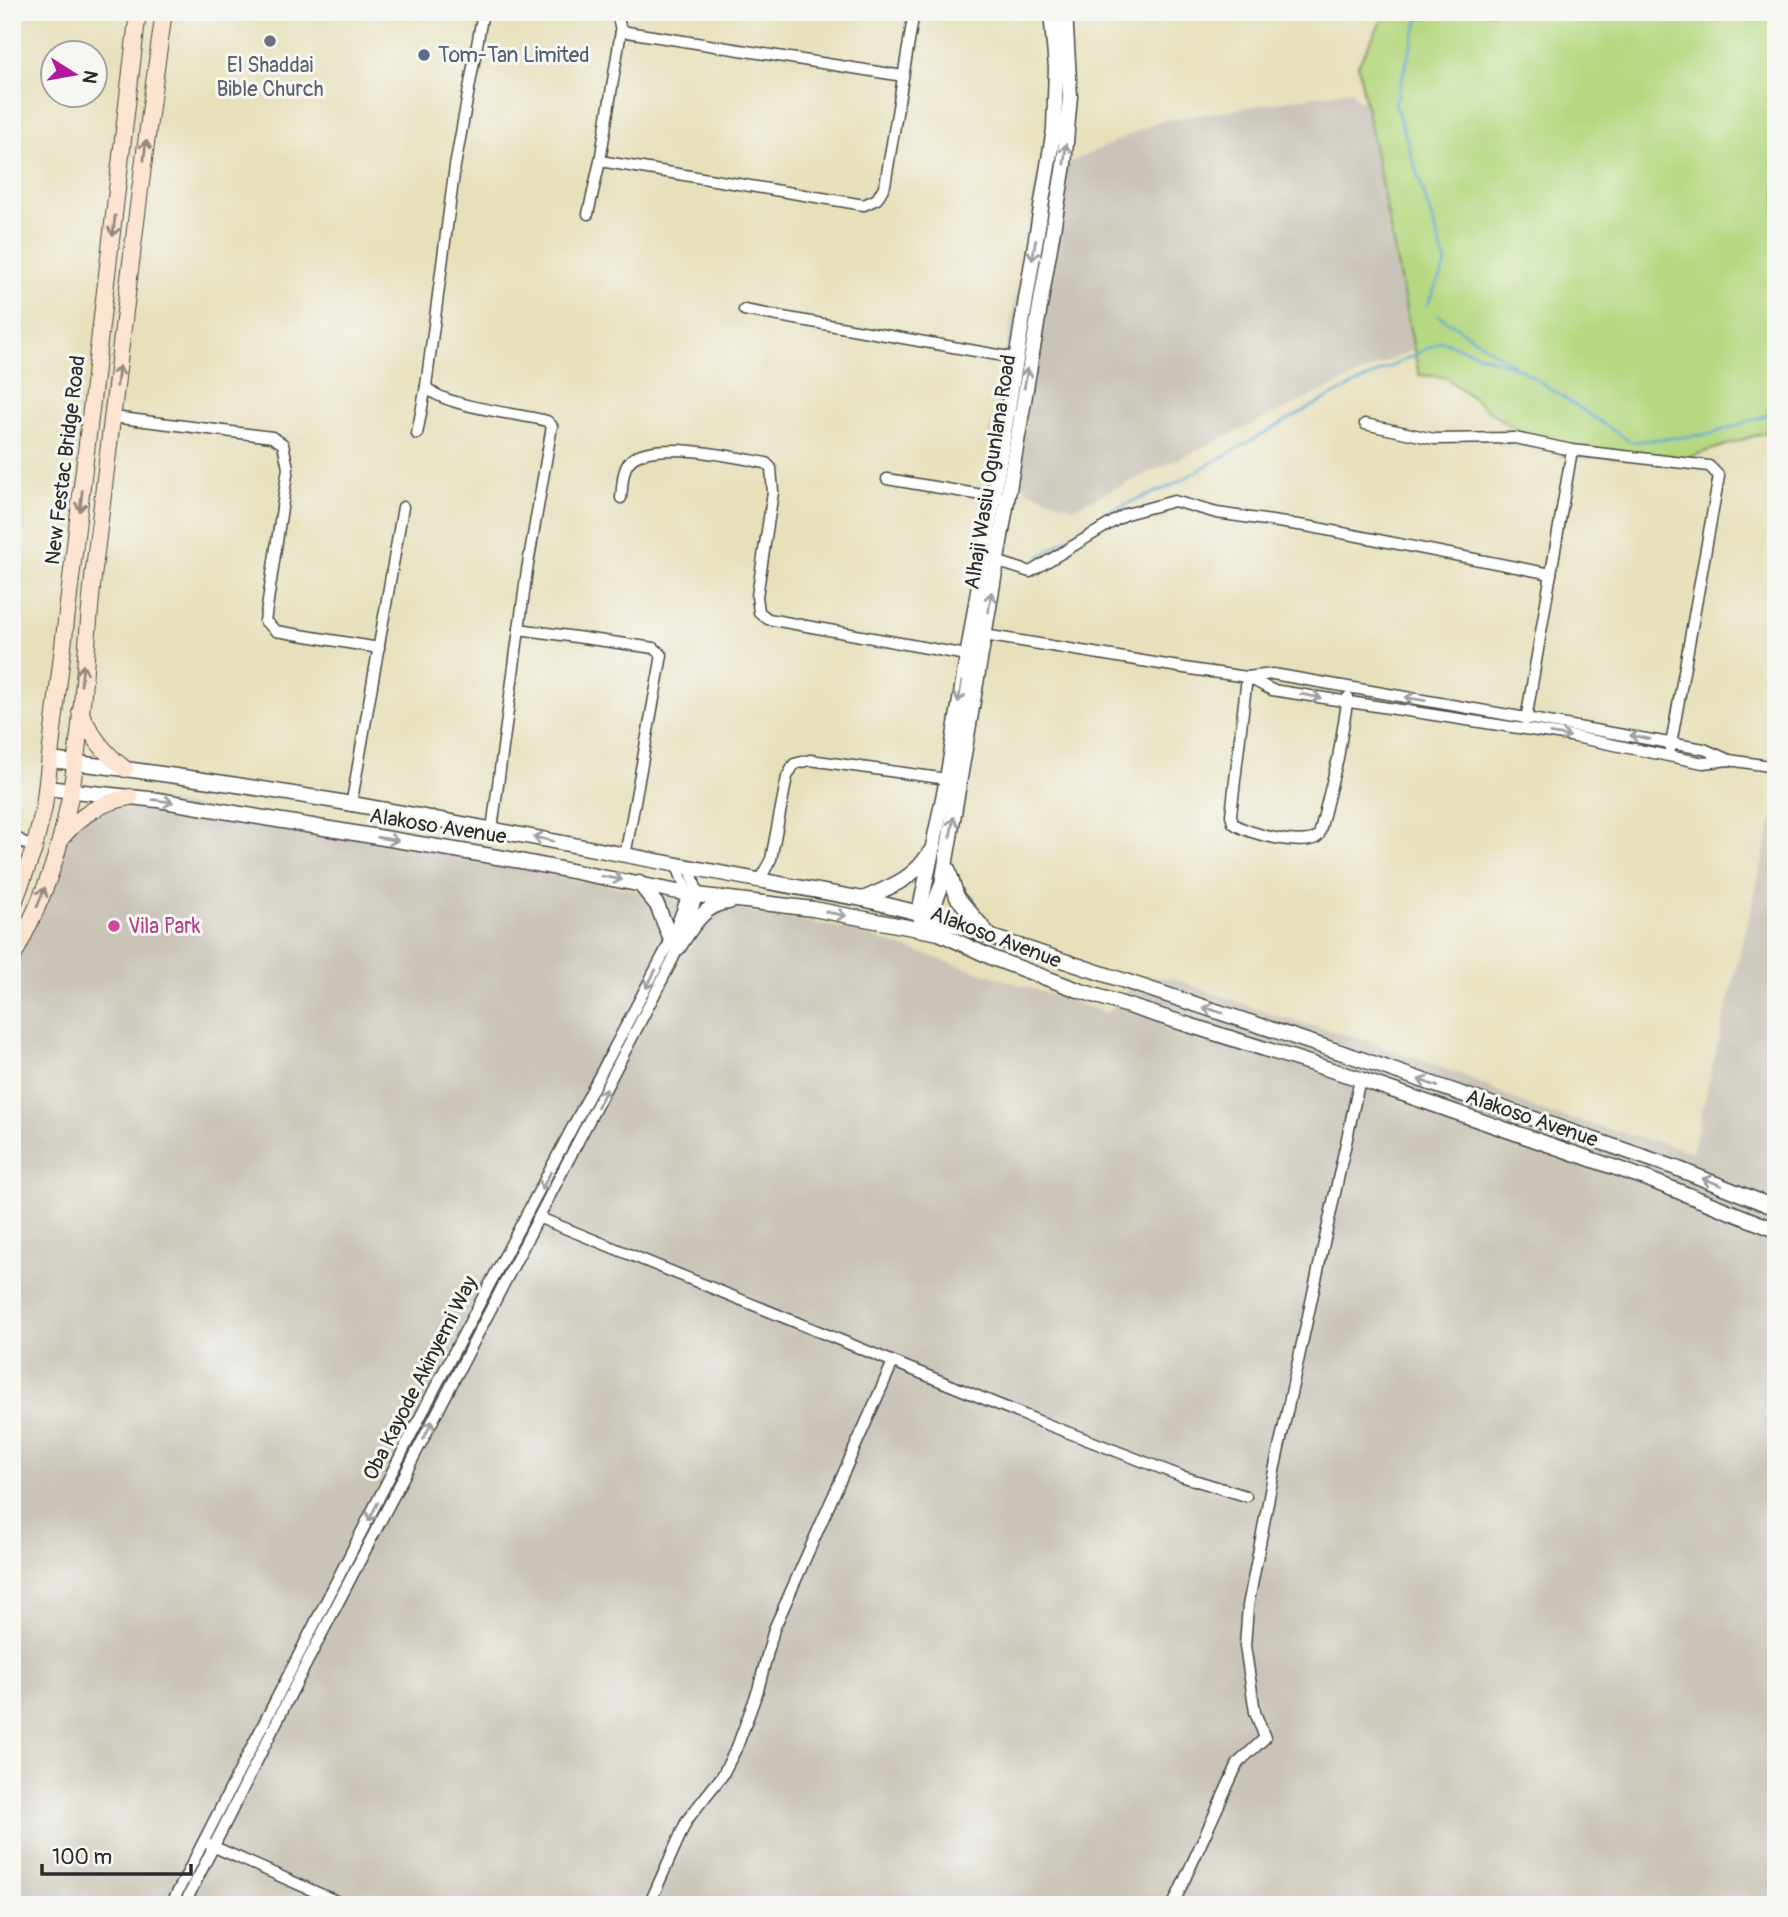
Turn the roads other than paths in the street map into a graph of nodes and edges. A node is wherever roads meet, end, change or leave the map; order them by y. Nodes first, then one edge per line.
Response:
1 (138, 12) edge
2 (164, 12) edge
3 (483, 12) edge
4 (617, 12) edge
5 (914, 12) edge
6 (1051, 12) edge
7 (1065, 12) edge
8 (621, 31) junction
9 (903, 76) junction
10 (600, 161) junction
11 (588, 214) dead end
12 (744, 310) dead end
13 (1015, 358) junction
14 (426, 386) junction
15 (113, 417) junction
16 (1365, 424) dead end
17 (417, 434) dead end
18 (1572, 450) junction
19 (85, 469) junction
20 (106, 473) junction
21 (887, 479) dead end
22 (621, 498) dead end
23 (999, 498) junction
24 (403, 507) dead end
25 (996, 561) junction
26 (1551, 574) junction
27 (519, 629) junction
28 (969, 632) junction
29 (984, 635) junction
30 (379, 648) junction
31 (966, 654) junction
32 (1247, 677) junction
33 (1350, 687) junction
34 (1348, 702) junction
35 (79, 710) junction
36 (1527, 716) junction
37 (1524, 729) junction
38 (1671, 744) junction
39 (1669, 757) junction
40 (50, 760) junction
41 (1729, 760) junction
42 (74, 763) junction
43 (1776, 767) edge
44 (125, 769) junction
45 (947, 779) junction
46 (46, 788) junction
47 (71, 790) junction
48 (130, 797) junction
49 (351, 806) junction
50 (492, 829) junction
51 (12, 835) edge
52 (61, 837) junction
53 (942, 847) junction
54 (34, 849) junction
55 (625, 856) junction
56 (684, 867) junction
57 (759, 881) junction
58 (638, 882) junction
59 (693, 895) junction
60 (863, 899) junction
61 (763, 902) junction
62 (12, 908) edge
63 (928, 923) junction
64 (991, 937) junction
65 (674, 944) junction
66 (12, 959) edge
67 (1360, 1079) junction
68 (1776, 1208) edge
69 (540, 1218) junction
70 (1776, 1230) edge
71 (893, 1362) junction
72 (1246, 1496) dead end
73 (209, 1845) junction
74 (171, 1905) edge
75 (184, 1905) edge
76 (345, 1905) edge
77 (649, 1905) edge
78 (1173, 1905) edge

1 -> 19 main road, New Festac Bridge Road
15 -> 2 main road
3 - 14 street
4 - 8 street
5 - 9 street
6 -> 13 street, Alhaji Wasiu Ogunlana Road
23 -> 7 street, Alhaji Wasiu Ogunlana Road
8 - 9 street
8 - 10 street
9 - 10 street
10 - 11 street
12 - 13 street
13 - 23 street, Alhaji Wasiu Ogunlana Road
14 - 17 street
14 - 27 street
15 - 20 main road
15 - 30 street
16 - 18 street
18 - 26 street
18 - 38 street
19 - 20 main road
19 -> 40 main road, New Festac Bridge Road
35 -> 20 main road
21 - 23 street
22 - 31 street
23 - 25 street, Alhaji Wasiu Ogunlana Road
23 - 28 street, Alhaji Wasiu Ogunlana Road
24 - 30 street
25 - 26 street
29 -> 25 street, Alhaji Wasiu Ogunlana Road
26 - 36 street
27 - 50 street
27 - 55 street
28 - 29 street
28 - 31 street, Alhaji Wasiu Ogunlana Road
29 - 32 street
53 -> 29 street, Alhaji Wasiu Ogunlana Road
30 - 49 street
31 -> 45 street, Alhaji Wasiu Ogunlana Road
32 - 33 street
32 -> 34 street
32 - 34 street
33 - 34 street
36 -> 33 street
34 - 37 street
35 - 42 main road
35 - 44 main road
36 - 37 street
38 -> 36 street
37 -> 39 street
38 - 39 street
38 - 41 street
39 - 41 street
40 - 42 street, Alakoso Avenue
40 - 46 main road, New Festac Bridge Road
41 - 43 street
42 - 44 street, Alakoso Avenue
42 - 47 main road
44 - 49 street, Alakoso Avenue
45 - 53 street, Alhaji Wasiu Ogunlana Road
45 - 57 street
46 - 47 street, Alakoso Avenue
46 - 54 main road, New Festac Bridge Road
47 - 48 street, Alakoso Avenue
47 - 52 main road
48 - 52 main road
48 -> 58 street, Alakoso Avenue
49 - 50 street, Alakoso Avenue
55 -> 50 street, Alakoso Avenue
51 - 54 street
66 -> 52 main road
53 - 60 street
53 - 63 street, Alhaji Wasiu Ogunlana Road
53 - 64 street
54 - 62 main road, New Festac Bridge Road
55 - 56 street, Alakoso Avenue
56 - 57 street, Alakoso Avenue
56 - 59 street
57 - 60 street, Alakoso Avenue
58 - 59 street, Alakoso Avenue
58 - 65 street
59 - 61 street, Alakoso Avenue
59 - 65 street, Oba Kayode Akinyemi Way
60 - 63 street, Alakoso Avenue
61 -> 63 street, Alakoso Avenue
61 - 65 street
63 - 64 street, Alakoso Avenue
63 - 67 street, Alakoso Avenue
68 -> 64 street, Alakoso Avenue
69 -> 65 street, Oba Kayode Akinyemi Way
65 -> 73 street, Oba Kayode Akinyemi Way
67 - 70 street, Alakoso Avenue
67 - 78 street
69 - 71 street
73 -> 69 street, Oba Kayode Akinyemi Way
71 - 72 street
71 - 77 street
73 - 74 street, Oba Kayode Akinyemi Way
73 - 75 street, Oba Kayode Akinyemi Way
73 - 76 street

